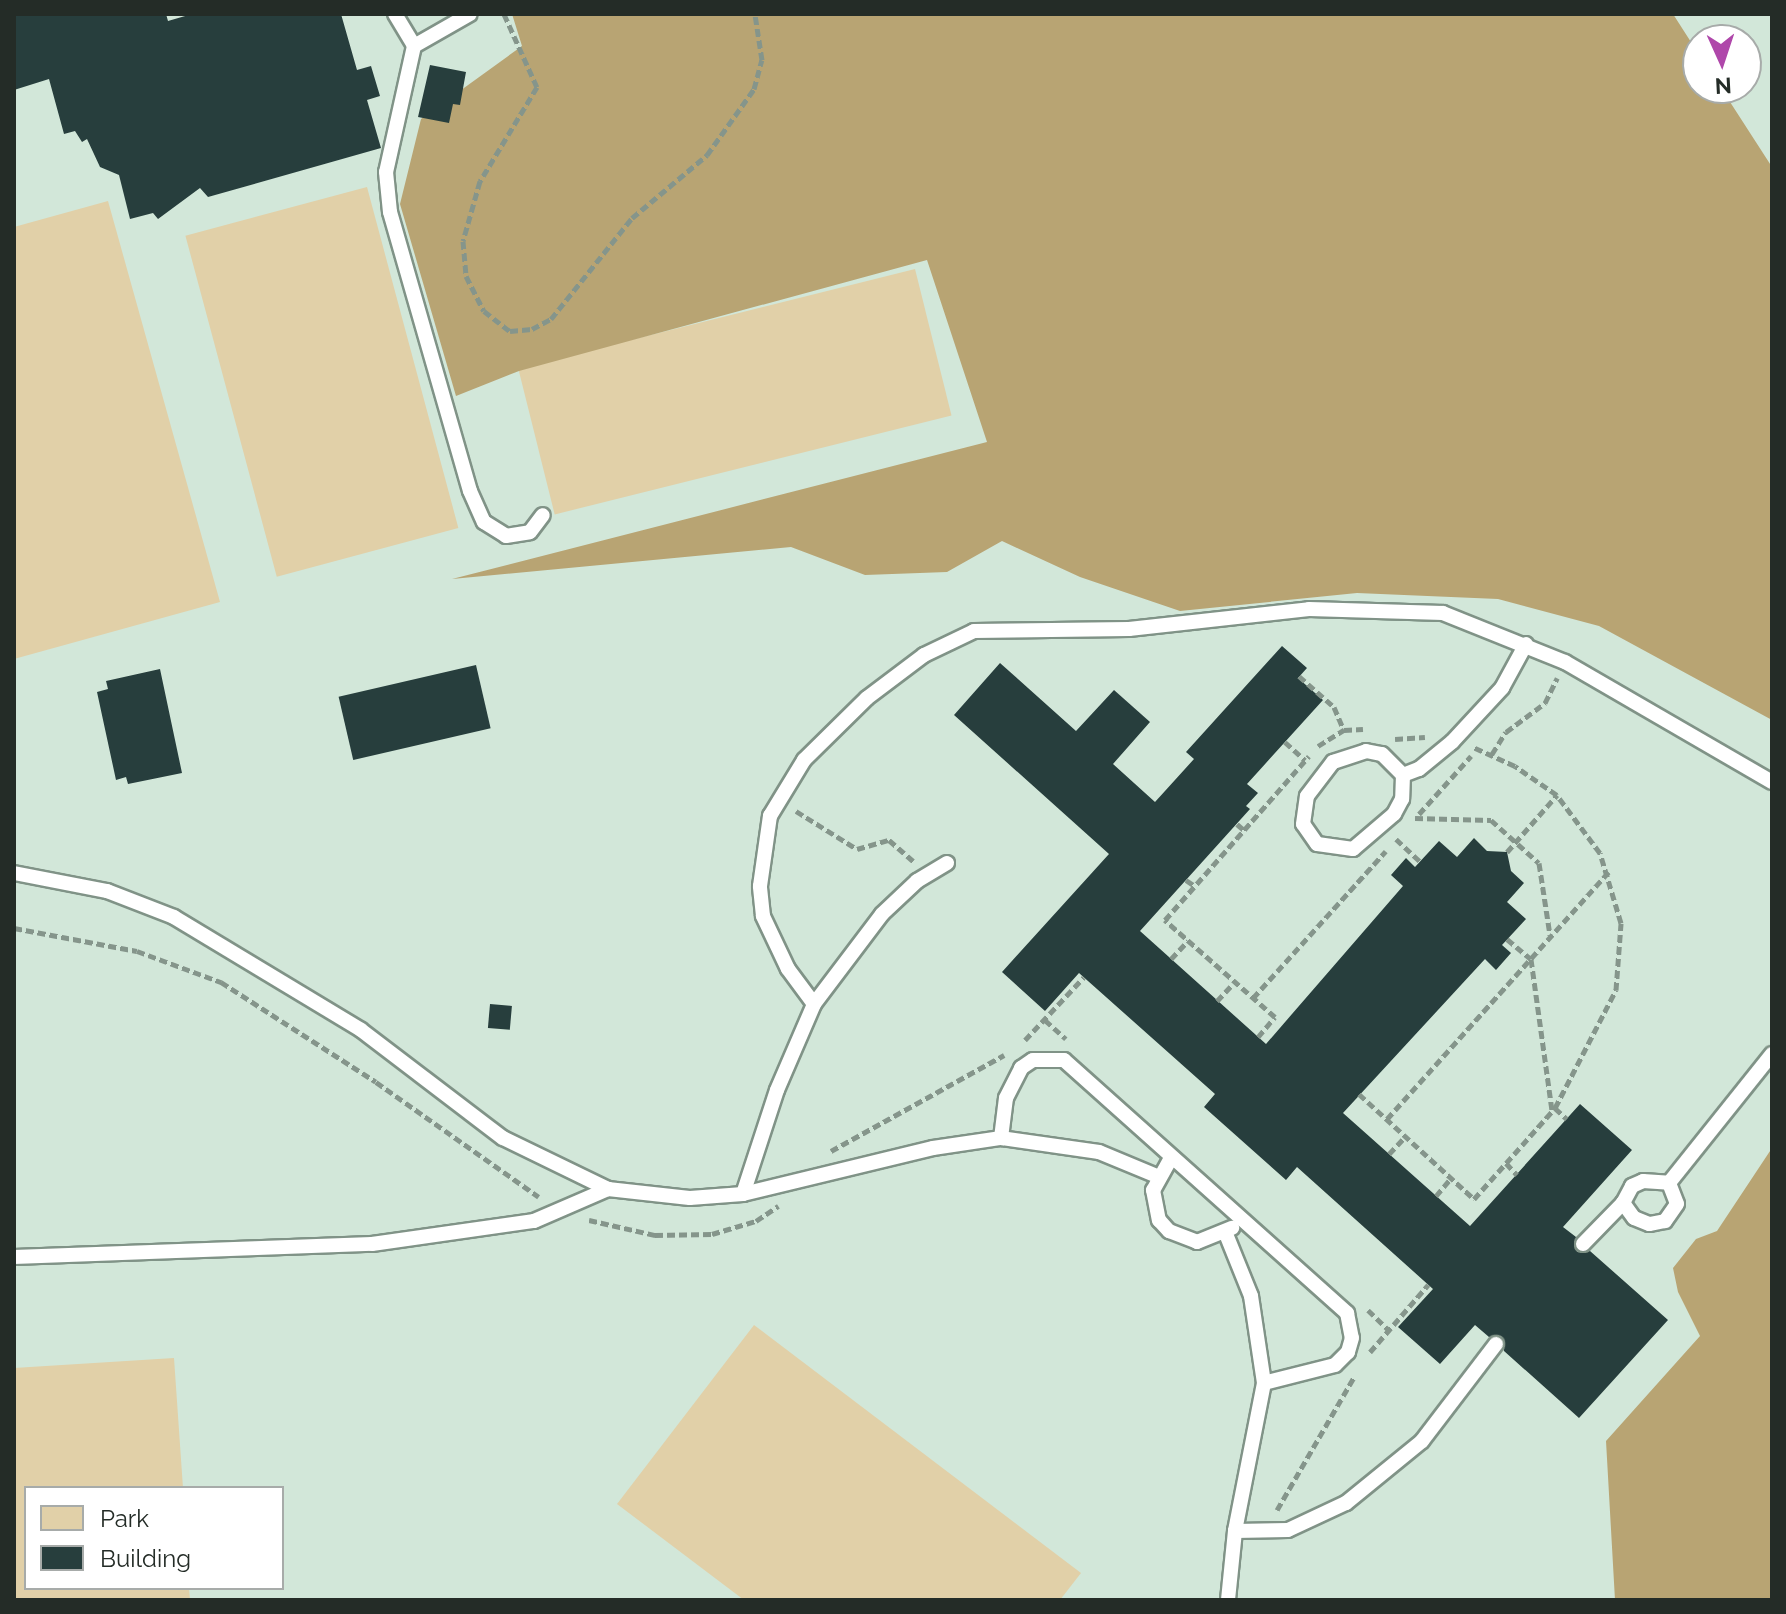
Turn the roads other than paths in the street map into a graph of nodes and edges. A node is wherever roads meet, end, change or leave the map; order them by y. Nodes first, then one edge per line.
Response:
1 (395, 14) edge
2 (470, 14) edge
3 (414, 46) junction
4 (543, 515) dead end
5 (1526, 644) junction
6 (1403, 775) junction
7 (1772, 782) edge
8 (947, 863) dead end
9 (14, 873) edge
10 (814, 1004) junction
11 (1772, 1054) edge
12 (1001, 1138) junction
13 (1171, 1158) junction
14 (1157, 1176) junction
15 (1669, 1183) junction
16 (608, 1189) junction
17 (743, 1194) junction
18 (1623, 1203) junction
19 (1241, 1219) junction
20 (1226, 1234) junction
21 (1583, 1244) dead end
22 (14, 1257) edge
23 (1496, 1344) dead end
24 (1264, 1383) junction
25 (1235, 1531) junction
26 (1228, 1600) edge

1 - 3 lane
2 - 3 lane
3 - 4 lane
5 - 6 lane
5 - 7 lane
5 - 10 lane
6 - 6 lane
8 - 10 lane
9 - 16 lane
10 - 17 lane
11 - 15 lane
12 - 13 lane
12 - 14 lane
12 - 17 lane
13 - 14 lane
13 - 19 lane
14 - 20 lane
15 - 18 lane
15 - 18 lane
16 - 17 lane
16 - 22 lane
18 - 21 lane
19 - 20 lane
19 - 24 lane
20 - 24 lane
23 - 25 lane
24 - 25 lane
25 - 26 lane

